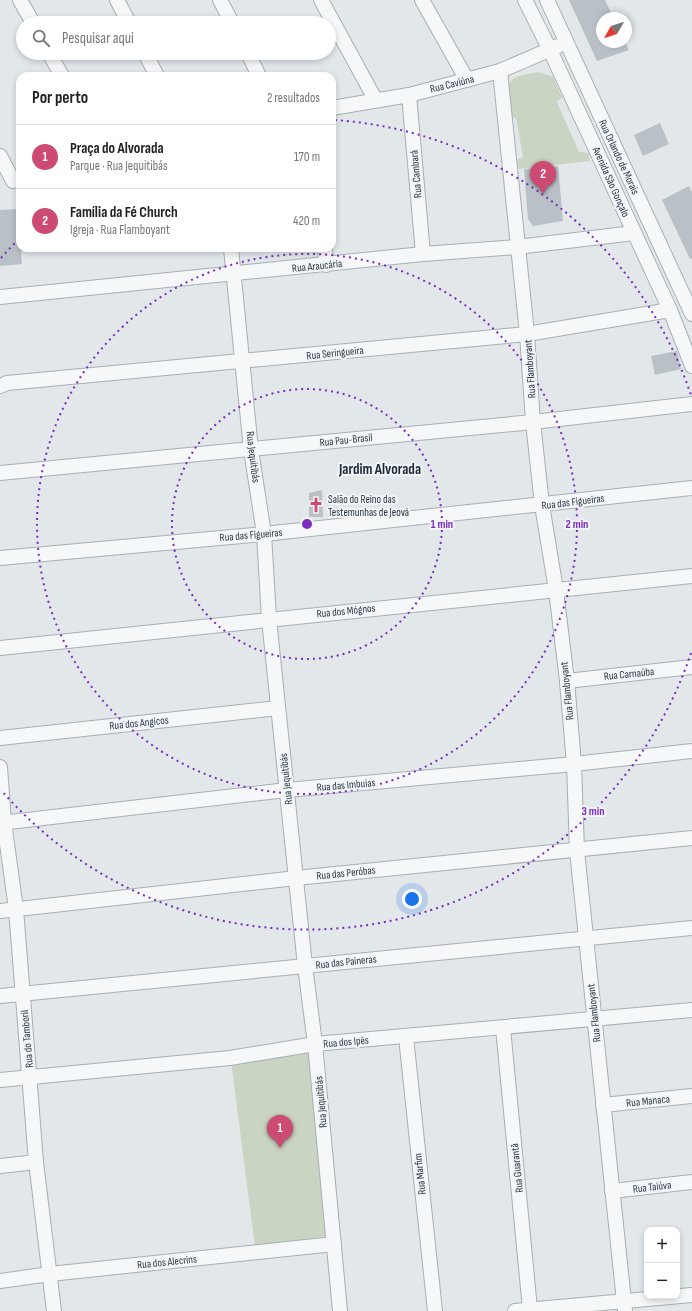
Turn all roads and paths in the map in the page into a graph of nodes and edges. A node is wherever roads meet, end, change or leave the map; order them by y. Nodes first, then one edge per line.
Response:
1 (20, 0) edge
2 (117, 0) edge
3 (220, 0) edge
4 (321, 0) edge
5 (422, 0) edge
6 (525, 0) edge
7 (546, 0) edge
8 (28, 16) edge
9 (125, 16) edge
10 (228, 16) edge
11 (330, 16) edge
12 (336, 28) edge
13 (566, 43) junction
14 (550, 50) junction
15 (53, 60) edge
16 (149, 60) edge
17 (252, 60) edge
18 (500, 71) junction
19 (60, 72) edge
20 (155, 72) edge
21 (258, 72) edge
22 (467, 80) junction
23 (409, 95) junction
24 (375, 99) junction
25 (336, 107) edge
26 (608, 134) junction
27 (591, 139) junction
28 (0, 156) edge
29 (11, 182) edge
30 (634, 233) junction
31 (517, 247) junction
32 (231, 252) edge
33 (324, 252) edge
34 (423, 254) junction
35 (326, 265) junction
36 (234, 275) junction
37 (0, 298) edge
38 (670, 310) junction
39 (692, 314) edge
40 (527, 334) junction
41 (244, 362) junction
42 (692, 366) edge
43 (2, 382) edge
44 (692, 404) edge
45 (533, 422) junction
46 (251, 450) junction
47 (0, 473) edge
48 (692, 488) edge
49 (542, 505) junction
50 (264, 534) junction
51 (0, 558) edge
52 (692, 576) edge
53 (556, 590) junction
54 (269, 619) junction
55 (0, 648) edge
56 (692, 667) edge
57 (567, 681) junction
58 (278, 708) junction
59 (0, 738) edge
60 (692, 751) edge
61 (574, 764) junction
62 (0, 767) edge
63 (287, 790) junction
64 (2, 823) edge
65 (692, 838) edge
66 (577, 851) junction
67 (296, 878) junction
68 (16, 909) junction
69 (0, 911) edge
70 (692, 928) edge
71 (586, 939) junction
72 (305, 966) junction
73 (23, 994) junction
74 (0, 996) edge
75 (692, 1010) edge
76 (594, 1019) junction
77 (503, 1028) junction
78 (406, 1037) junction
79 (315, 1044) junction
80 (30, 1076) junction
81 (0, 1080) edge
82 (692, 1096) edge
83 (603, 1105) junction
84 (36, 1162) junction
85 (0, 1166) edge
86 (692, 1182) edge
87 (612, 1191) junction
88 (334, 1244) junction
89 (50, 1274) junction
90 (0, 1281) edge
91 (692, 1295) edge
92 (625, 1306) edge
93 (530, 1309) junction
94 (54, 1311) edge
95 (340, 1311) edge
96 (435, 1311) edge
97 (515, 1311) edge

1 - 8 street
2 - 9 street
3 - 10 street
4 - 11 street
5 - 22 street
6 - 14 street, Avenida São Gonçalo
7 - 13 street, Rua Orlando de Morais
12 - 24 street
13 - 14 street, Rua Caviúna
13 - 26 street, Rua Orlando de Morais
14 - 18 street, Rua Caviúna
14 - 27 street, Avenida São Gonçalo
15 - 19 street
16 - 20 street
17 - 21 street
18 - 22 street, Rua Caviúna
18 - 31 street, Rua Flamboyant
22 - 23 street, Rua Caviúna
23 - 24 street, Rua Caviúna
23 - 34 street, Rua Cambará
24 - 25 street, Rua Caviúna
26 - 27 street
26 - 39 street, Rua Orlando de Morais
27 - 30 street, Avenida São Gonçalo
28 - 29 street
30 - 31 street, Rua Araucária
30 - 38 street, Avenida São Gonçalo
31 - 34 street, Rua Araucária
31 - 40 street, Rua Flamboyant
32 - 36 street, Rua Jequitibás
33 - 35 street
34 - 35 street, Rua Araucária
35 - 36 street, Rua Araucária
36 - 37 street, Rua Araucária
36 - 41 street, Rua Jequitibás
38 - 40 street, Rua Seringueira
38 - 42 street, Avenida São Gonçalo
40 - 41 street, Rua Seringueira
40 - 45 street, Rua Flamboyant
41 - 43 street, Rua Seringueira
41 - 46 street, Rua Jequitibás
44 - 45 street, Rua Pau-Brasil
45 - 46 street, Rua Pau-Brasil
45 - 49 street, Rua Flamboyant
46 - 47 street, Rua Pau-Brasil
46 - 50 street, Rua Jequitibás
48 - 49 street, Rua das Figueiras
49 - 50 street, Rua das Figueiras
49 - 53 street, Rua Flamboyant
50 - 51 street, Rua das Figueiras
50 - 54 street, Rua Jequitibás
52 - 53 street, Rua dos Mógnos
53 - 54 street, Rua dos Mógnos
53 - 57 street, Rua Flamboyant
54 - 55 street, Rua dos Mógnos
54 - 58 street, Rua Jequitibás
56 - 57 street, Rua Carnaúba
57 - 61 street, Rua Flamboyant
58 - 59 street, Rua dos Angicos
58 - 63 street, Rua Jequitibás
60 - 61 street, Rua das Imbuias
61 - 63 street, Rua das Imbuias
61 - 66 street, Rua Flamboyant
62 - 64 street, Rua do Tamboril
63 - 64 street, Rua das Imbuias
63 - 67 street, Rua Jequitibás
64 - 68 street, Rua do Tamboril
65 - 66 street, Rua das Peróbas
66 - 67 street, Rua das Peróbas
66 - 71 street, Rua Flamboyant
67 - 68 street, Rua das Peróbas
67 - 72 street, Rua Jequitibás
68 - 69 street, Rua das Peróbas
68 - 73 street, Rua do Tamboril
70 - 71 street, Rua das Paineras
71 - 72 street, Rua das Paineras
71 - 76 street, Rua Flamboyant
72 - 73 street, Rua das Paineras
72 - 79 street, Rua Jequitibás
73 - 74 street, Rua das Paineras
73 - 80 street, Rua do Tamboril
75 - 76 street, Rua dos Ipês
76 - 77 street, Rua dos Ipês
76 - 83 street, Rua Flamboyant
77 - 78 street, Rua dos Ipês
77 - 93 street, Rua Guarantã
78 - 79 street, Rua dos Ipês
78 - 96 street, Rua Marfim
79 - 80 street, Rua dos Ipês
79 - 88 street, Rua Jequitibás
80 - 81 street, Rua dos Ipês
80 - 84 street, Rua do Tamboril
82 - 83 street, Rua Manaca
83 - 87 street, Rua Flamboyant
84 - 85 street
84 - 89 street, Rua do Tamboril
86 - 87 street, Rua Taiúva
87 - 92 street, Rua Flamboyant
88 - 89 street, Rua dos Alecrins
88 - 95 street, Rua Jequitibás
89 - 90 street, Rua dos Alecrins
89 - 94 street, Rua do Tamboril
91 - 92 street
92 - 93 street
93 - 97 street

